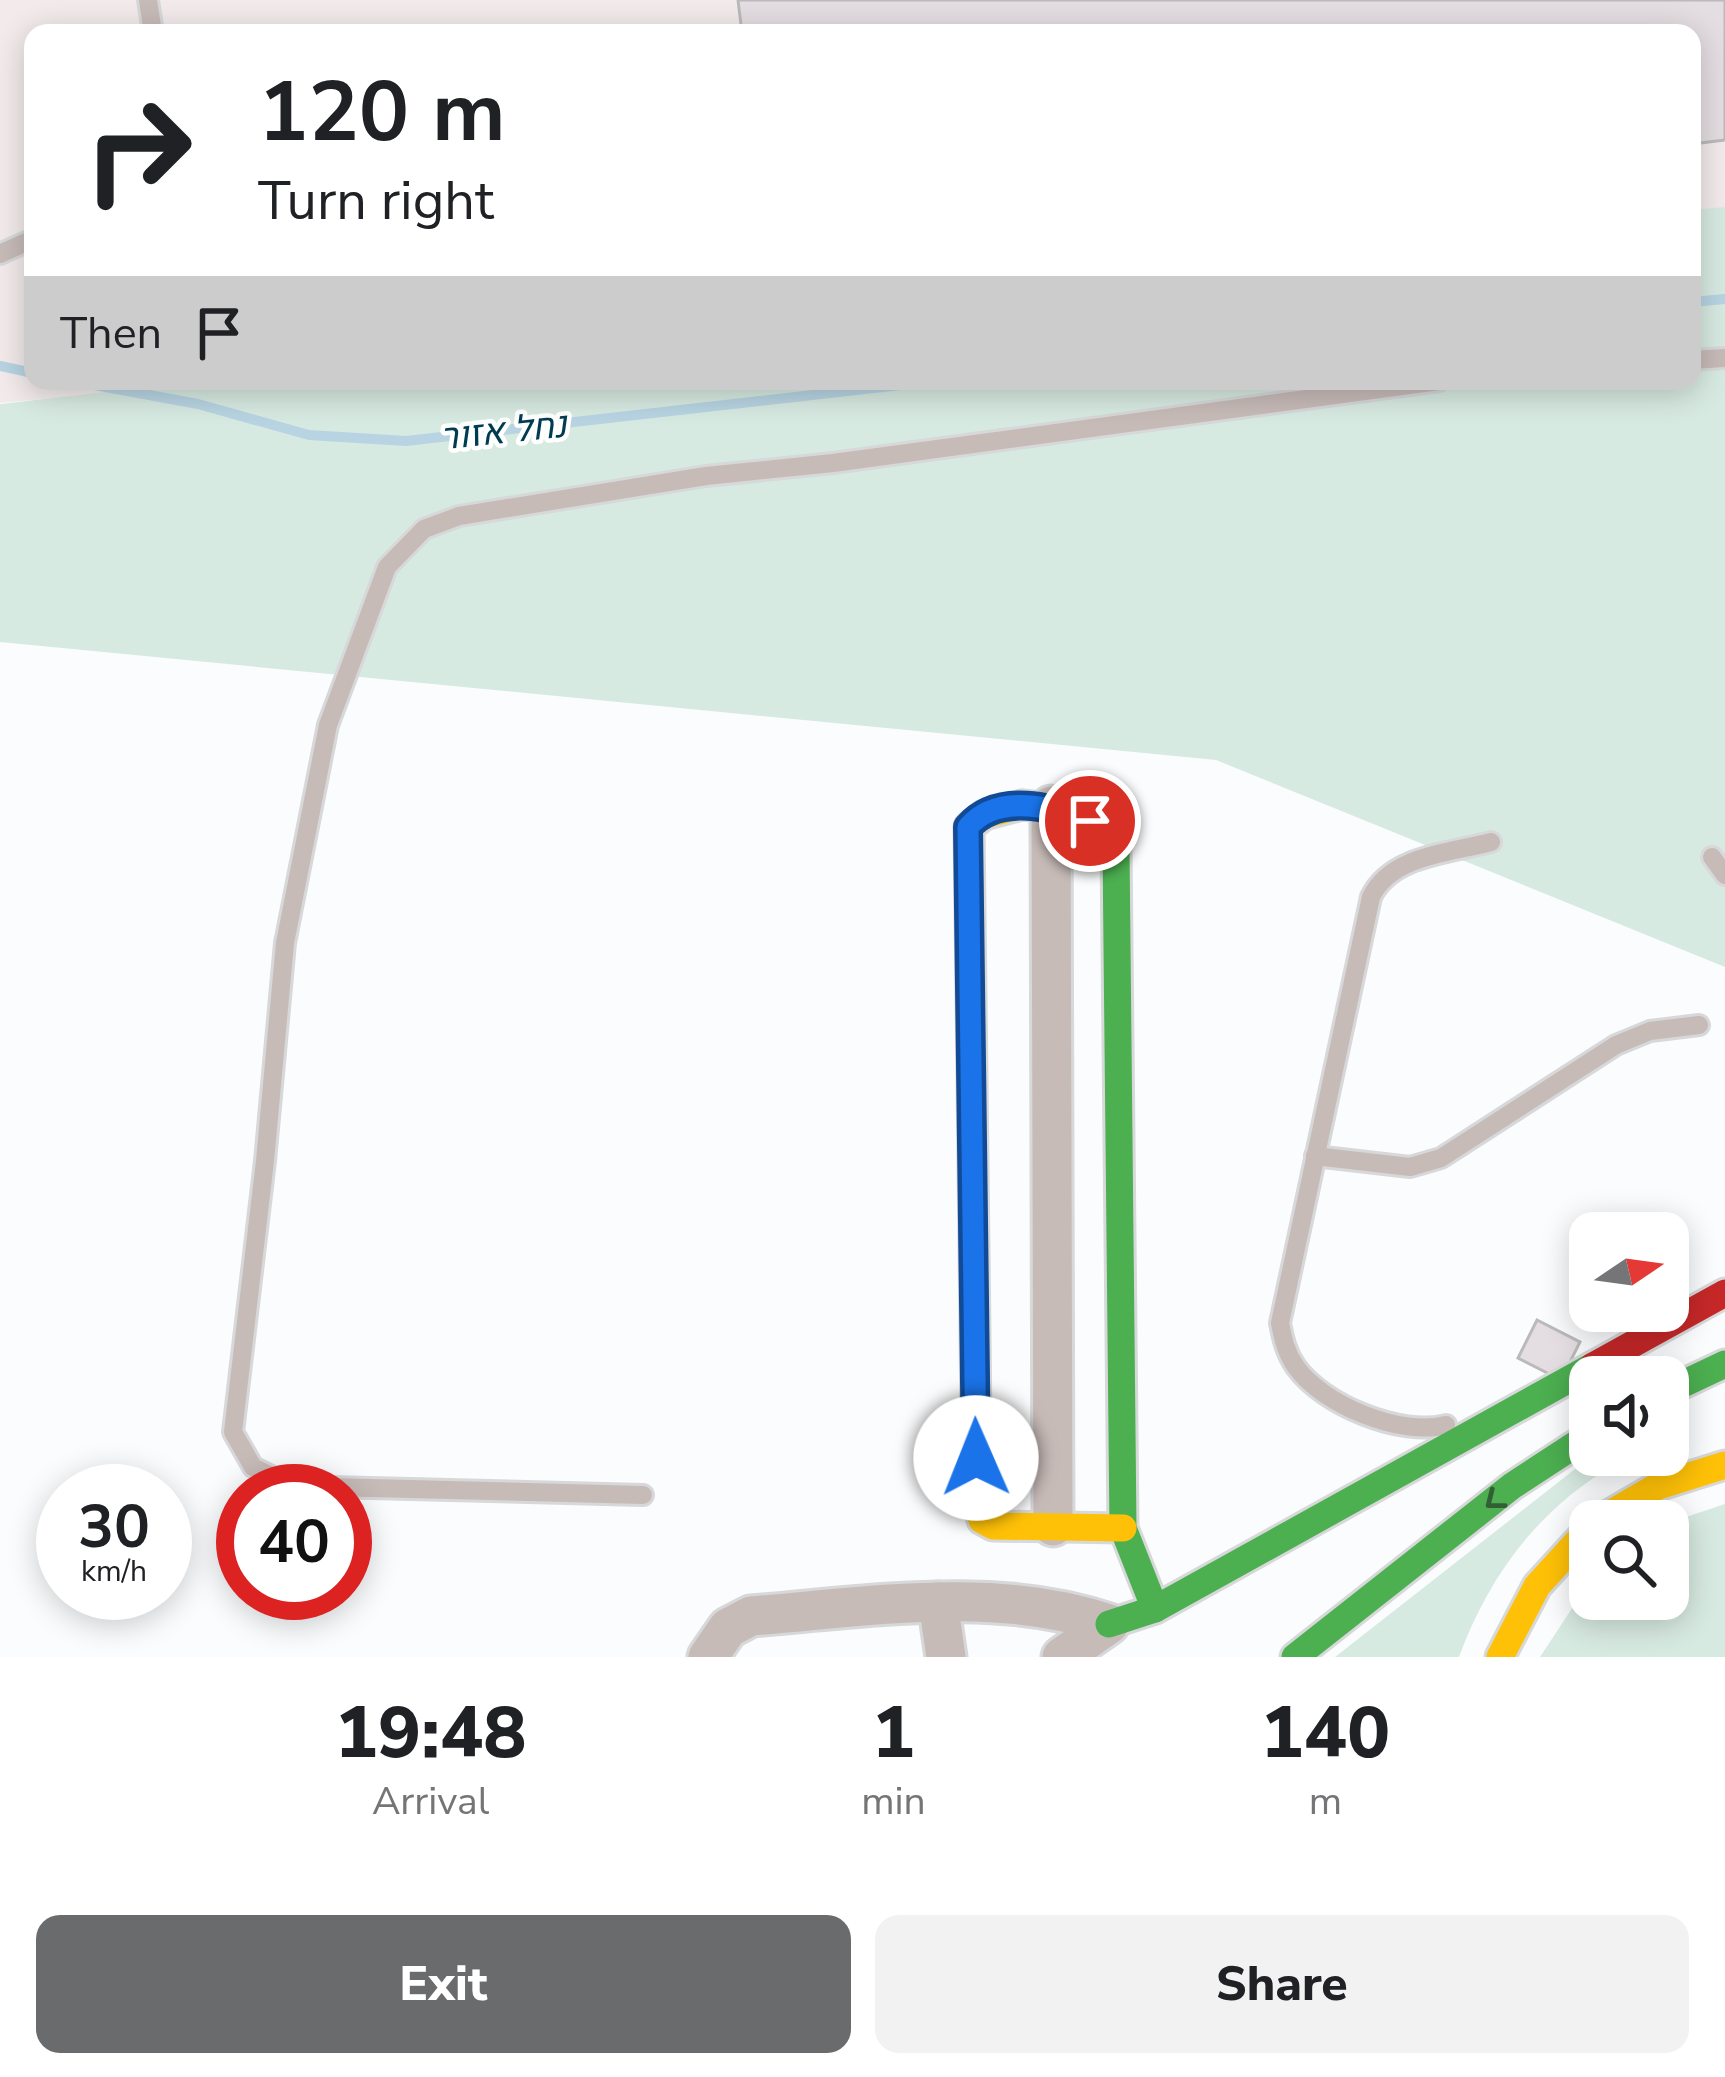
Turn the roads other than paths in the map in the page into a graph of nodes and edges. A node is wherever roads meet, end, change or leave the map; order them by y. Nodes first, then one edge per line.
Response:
1 (1372, 390) edge
2 (1051, 806) junction
3 (1491, 842) dead end
4 (1712, 857) dead end
5 (1725, 875) edge
6 (1699, 1024) dead end
7 (1315, 1156) junction
8 (1725, 1293) edge
9 (1725, 1364) edge
10 (1689, 1381) edge
11 (1520, 1405) junction
12 (1569, 1449) edge
13 (1725, 1466) edge
14 (643, 1495) dead end
15 (1629, 1500) edge
16 (1053, 1526) junction
17 (1123, 1528) junction
18 (1569, 1550) edge
19 (938, 1602) junction
20 (1155, 1609) junction
21 (1109, 1624) junction
22 (708, 1657) edge
23 (946, 1657) edge
24 (1062, 1657) edge
25 (1295, 1657) edge
26 (1500, 1657) edge

1 - 14 lane
2 - 16 street
2 - 16 main road
2 - 17 main road
3 - 7 lane
4 - 5 lane
6 - 7 lane
7 - 11 lane
8 - 11 main road
9 - 10 main road
11 - 20 main road
12 -> 25 main road
13 - 15 main road
16 - 17 main road
17 - 20 main road
18 - 26 main road
19 - 21 street
19 - 22 street
19 - 23 street
20 - 21 main road
21 - 24 street

